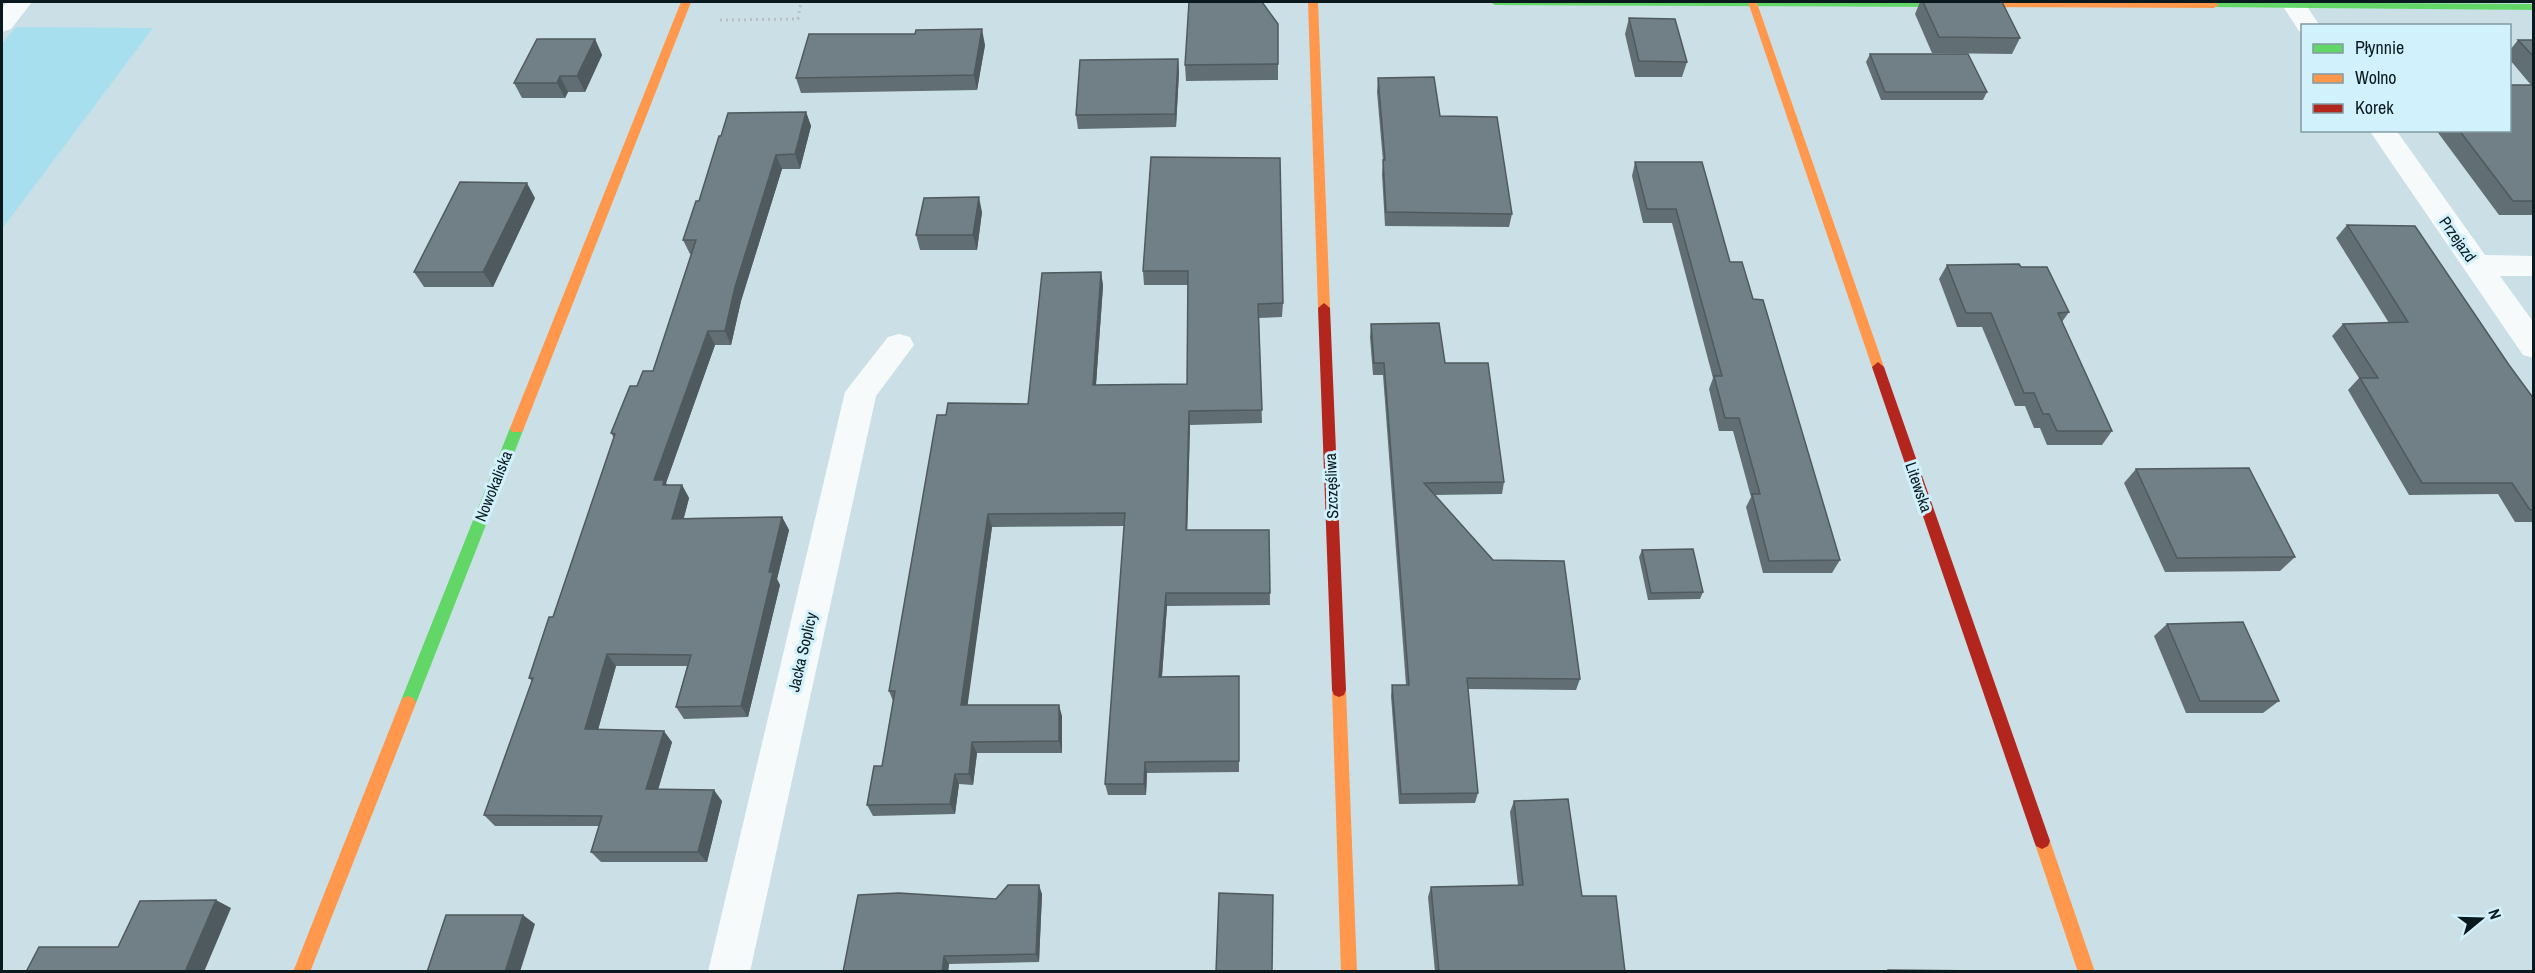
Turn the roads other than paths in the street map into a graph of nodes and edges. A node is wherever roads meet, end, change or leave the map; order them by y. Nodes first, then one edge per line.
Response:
1 (20, 2) edge
2 (686, 2) edge
3 (1313, 2) edge
4 (1495, 2) edge
5 (1752, 3) junction
6 (2162, 4) edge
7 (2534, 7) edge
8 (2301, 15) edge
9 (2, 24) edge
10 (2383, 132) edge
11 (2476, 265) junction
12 (2534, 266) edge
13 (898, 345) dead end
14 (2534, 346) edge
15 (301, 972) edge
16 (729, 972) edge
17 (1349, 972) edge
18 (2087, 972) edge

1 - 9 street
2 - 15 street, Nowokaliska
3 - 17 street, Szczęśliwa
4 - 5 street
5 - 6 street
5 - 18 street, Litewska
6 - 8 street
7 - 8 street
10 - 11 street, Przejazd
11 - 12 street
11 - 14 street, Przejazd
13 - 16 street, Jacka Soplicy

